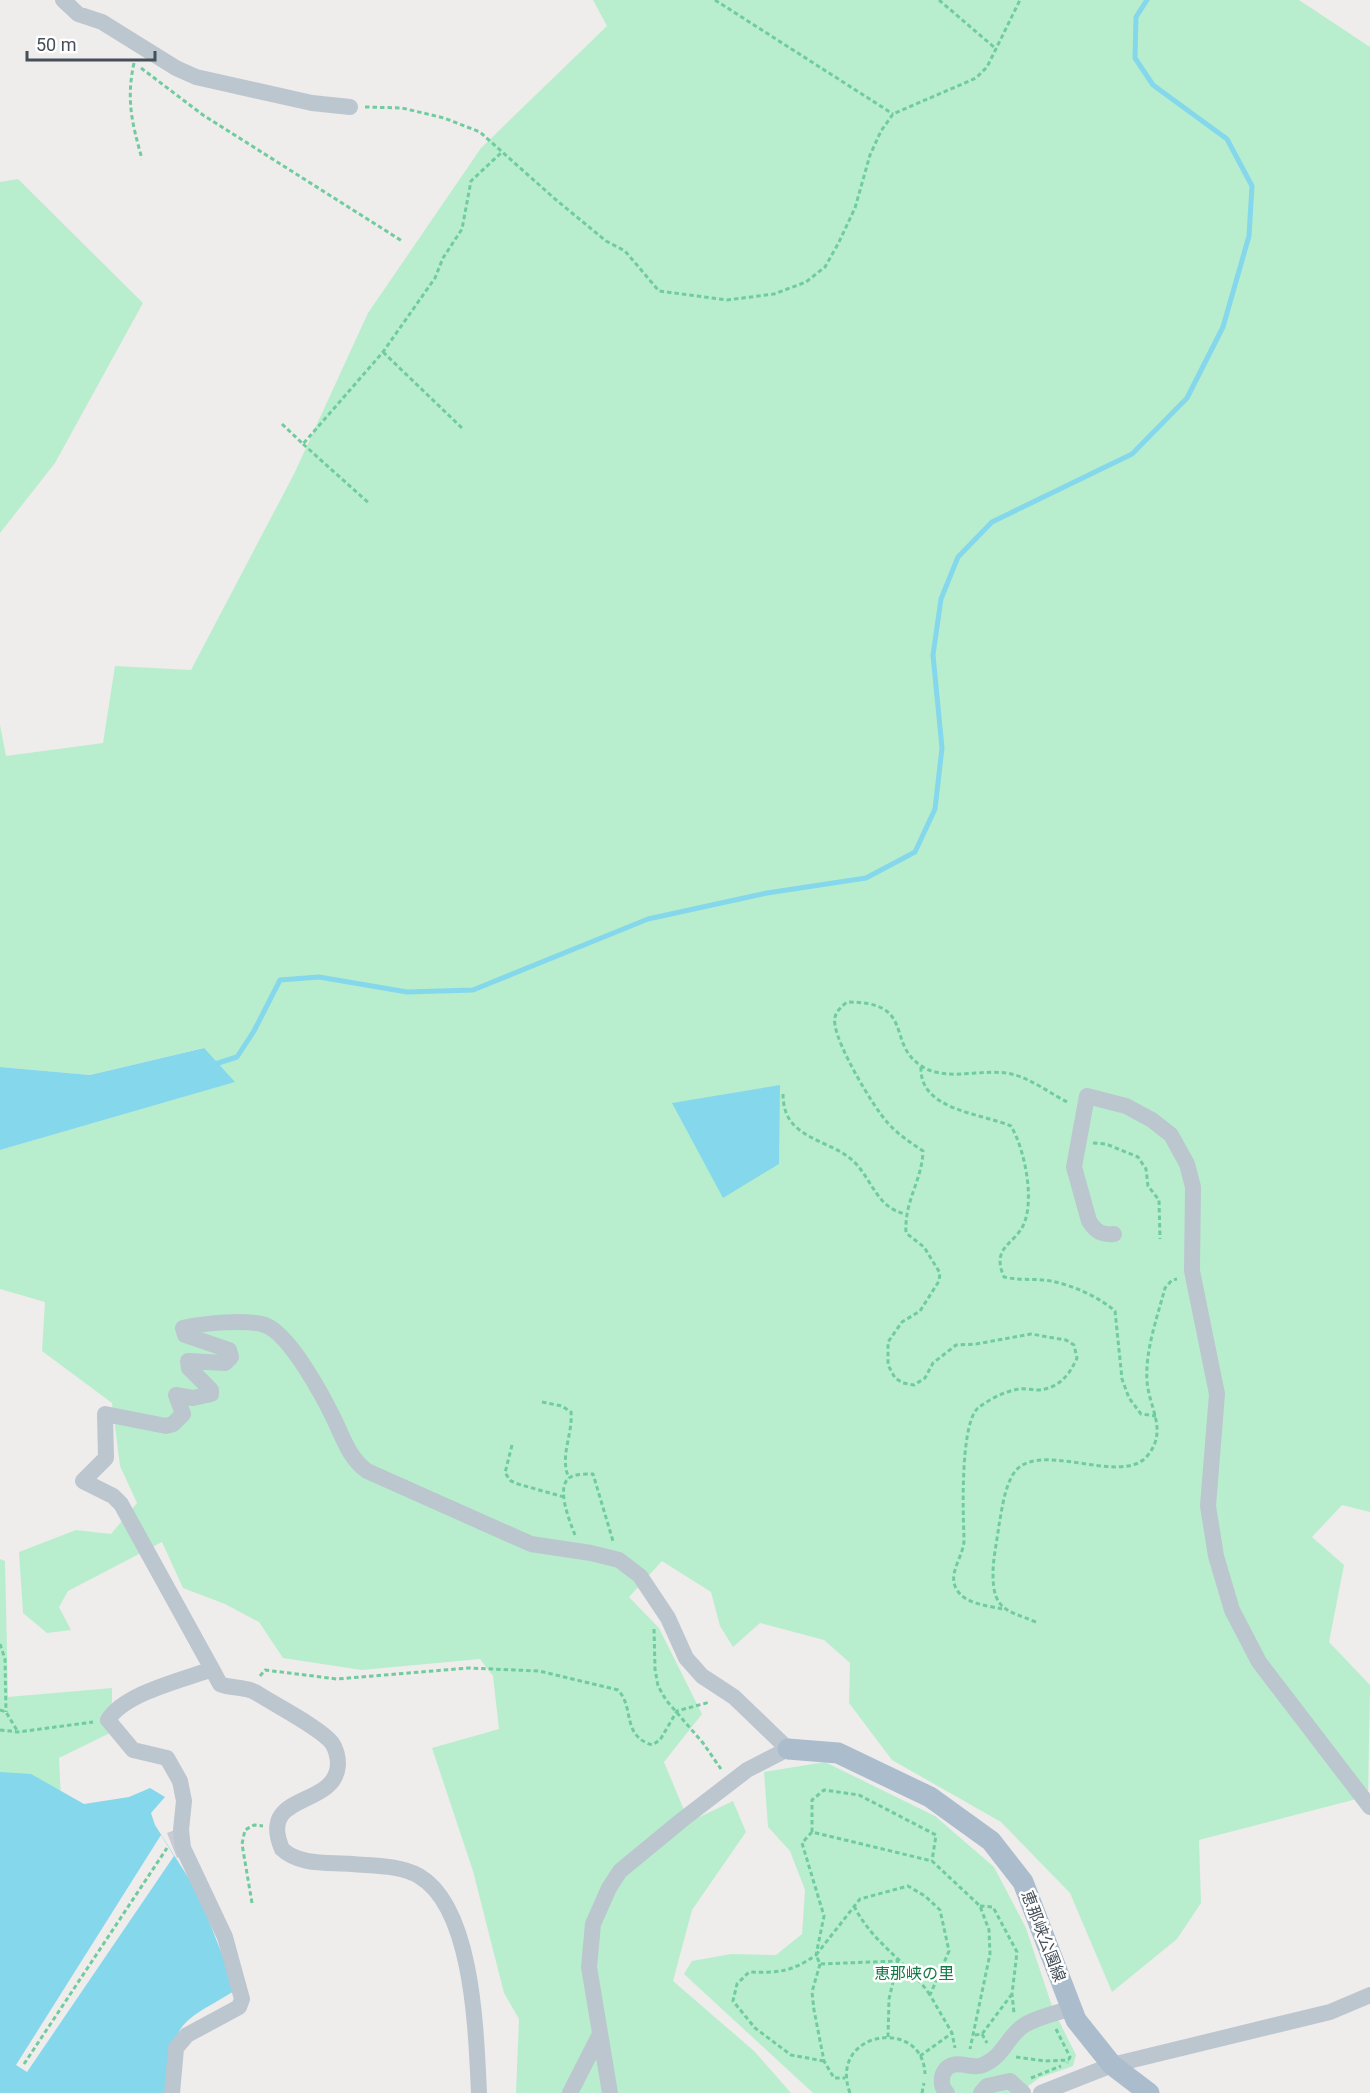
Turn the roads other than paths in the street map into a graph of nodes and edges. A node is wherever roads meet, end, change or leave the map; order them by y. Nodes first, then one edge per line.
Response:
1 (63, 0) edge
2 (350, 107) road end
3 (1114, 1234) dead end
4 (212, 1670) junction
5 (788, 1749) junction
6 (1370, 1807) edge
7 (1370, 1995) edge
8 (1072, 2008) junction
9 (600, 2034) junction
10 (1112, 2065) junction
11 (1020, 2090) edge
12 (172, 2093) edge
13 (479, 2093) edge
14 (570, 2093) edge
15 (610, 2093) edge
16 (947, 2093) edge
17 (981, 2093) edge
18 (1041, 2093) edge
19 (1149, 2093) edge

1 - 2 street
3 - 6 street
4 - 5 street
4 - 12 street
4 - 13 street
5 - 8 main road, 恵那峡公園線
5 - 9 street
7 - 10 street
8 - 10 main road, 恵那峡公園線
8 - 16 street
9 - 14 street
9 - 15 street
10 - 18 street
10 - 19 main road, 恵那峡公園線
11 - 17 street

